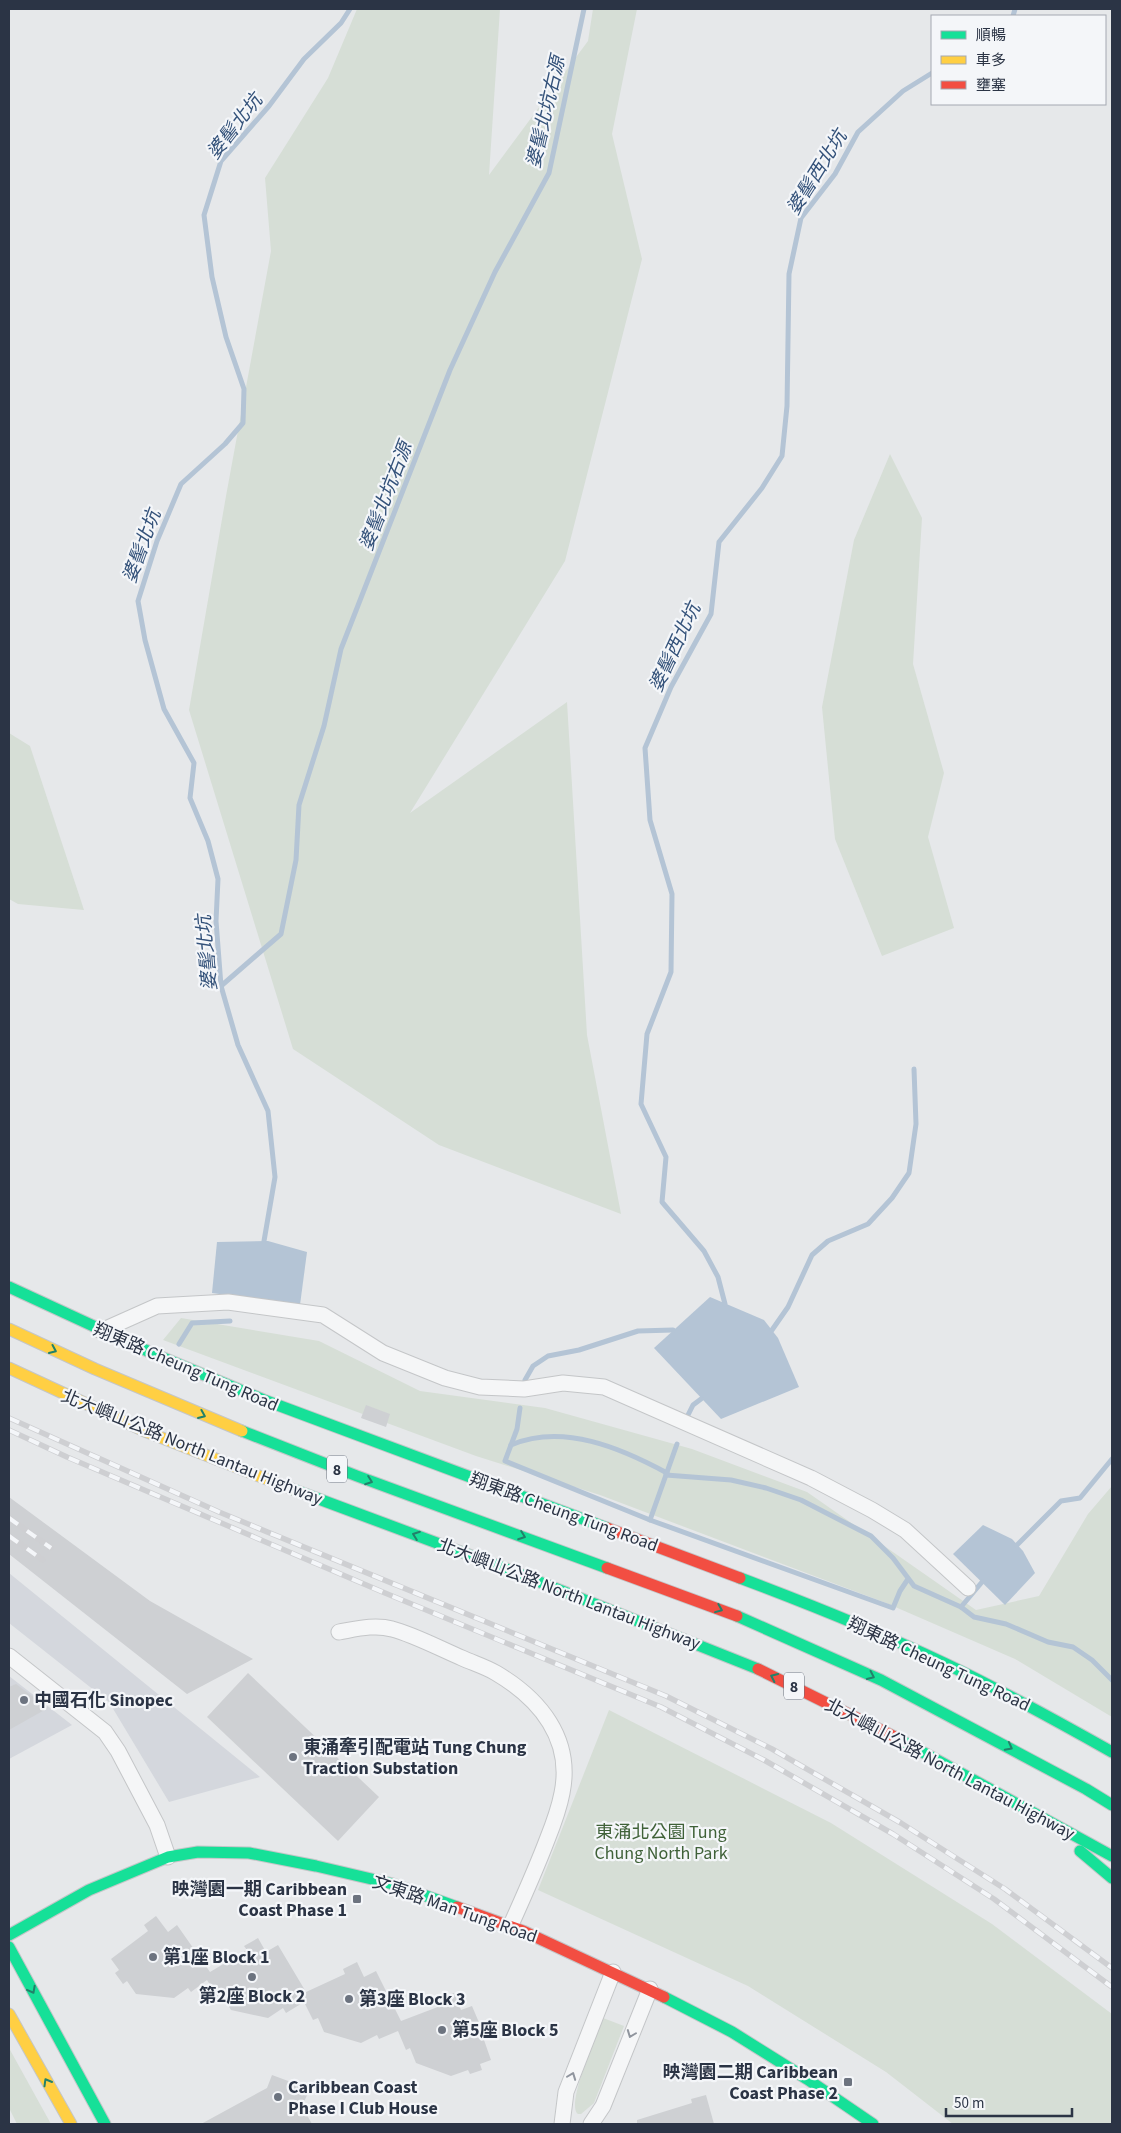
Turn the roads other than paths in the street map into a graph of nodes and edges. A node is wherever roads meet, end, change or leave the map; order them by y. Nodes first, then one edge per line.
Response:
1 (9, 1287) edge
2 (9, 1329) edge
3 (101, 1331) junction
4 (9, 1368) edge
5 (968, 1588) dead end
6 (339, 1632) dead end
7 (10, 1658) edge
8 (1112, 1752) edge
9 (1112, 1805) edge
10 (1033, 1813) junction
11 (1112, 1856) edge
12 (168, 1857) junction
13 (1112, 1878) edge
14 (510, 1927) junction
15 (9, 1935) edge
16 (9, 1947) edge
17 (613, 1972) junction
18 (650, 1989) junction
19 (9, 2014) edge
20 (71, 2124) edge
21 (105, 2124) edge
22 (562, 2124) edge
23 (572, 2124) edge
24 (591, 2124) edge
25 (873, 2124) edge

1 - 3 main road, 翔東路 Cheung Tung Road
2 -> 9 main road, 北大嶼山公路 North Lantau Highway / 8
3 - 5 street
3 - 8 main road, 翔東路 Cheung Tung Road
10 -> 4 main road, 北大嶼山公路 North Lantau Highway / 8
6 - 14 street
7 - 12 street
10 - 11 main road, 北大嶼山公路 North Lantau Highway / 8
10 - 13 main road
12 - 14 main road, 文東路 Man Tung Road
12 - 15 main road, 文東路 Man Tung Road
14 - 17 main road, 文東路 Man Tung Road
16 -> 21 main road
17 - 18 main road, 文東路 Man Tung Road
22 -> 17 street
18 -> 24 street
18 - 25 main road, 文東路 Man Tung Road
20 -> 19 main road
22 - 23 street

